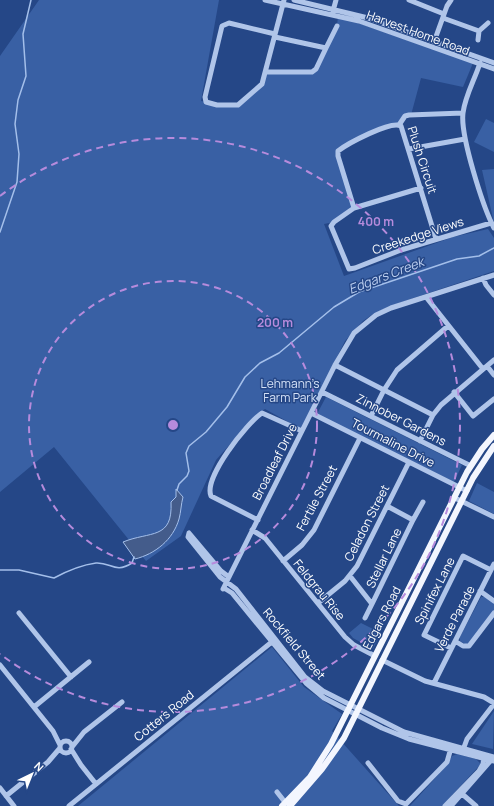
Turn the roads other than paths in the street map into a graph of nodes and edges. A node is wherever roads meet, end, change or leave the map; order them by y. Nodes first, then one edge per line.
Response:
1 (266, 0) edge
2 (294, 0) edge
3 (336, 0) edge
4 (408, 0) edge
5 (451, 0) edge
6 (283, 2) edge
7 (334, 9) junction
8 (332, 15) junction
9 (444, 16) junction
10 (488, 23) dead end
11 (337, 26) dead end
12 (479, 31) junction
13 (275, 35) junction
14 (478, 40) dead end
15 (434, 42) junction
16 (326, 48) junction
17 (482, 59) junction
18 (494, 63) edge
19 (480, 65) junction
20 (494, 69) edge
21 (267, 72) junction
22 (463, 113) junction
23 (399, 125) junction
24 (465, 139) junction
25 (409, 149) junction
26 (421, 188) junction
27 (354, 208) junction
28 (493, 225) edge
29 (436, 240) junction
30 (494, 275) edge
31 (483, 278) junction
32 (494, 295) edge
33 (426, 297) junction
34 (448, 326) junction
35 (494, 360) edge
36 (335, 365) junction
37 (485, 368) junction
38 (494, 375) edge
39 (384, 390) junction
40 (322, 392) junction
41 (454, 392) junction
42 (494, 399) edge
43 (311, 413) junction
44 (433, 415) junction
45 (371, 416) junction
46 (302, 431) junction
47 (494, 435) edge
48 (360, 438) junction
49 (420, 440) junction
50 (494, 446) edge
51 (409, 462) junction
52 (471, 466) junction
53 (460, 488) junction
54 (467, 491) junction
55 (455, 498) junction
56 (462, 501) junction
57 (423, 502) dead end
58 (387, 506) junction
59 (494, 517) edge
60 (258, 520) junction
61 (413, 520) junction
62 (252, 530) junction
63 (203, 552) dead end
64 (283, 561) junction
65 (494, 564) edge
66 (491, 570) junction
67 (350, 576) junction
68 (226, 584) junction
69 (480, 591) junction
70 (494, 601) edge
71 (318, 604) junction
72 (372, 604) junction
73 (19, 613) dead end
74 (494, 613) edge
75 (365, 618) dead end
76 (274, 641) junction
77 (455, 641) junction
78 (451, 648) junction
79 (375, 656) junction
80 (382, 660) junction
81 (89, 662) dead end
82 (0, 665) edge
83 (71, 677) junction
84 (434, 683) junction
85 (122, 702) dead end
86 (494, 704) edge
87 (34, 707) junction
88 (350, 708) junction
89 (356, 712) junction
90 (66, 747) junction
91 (452, 747) junction
92 (462, 750) junction
93 (484, 756) junction
94 (493, 759) edge
95 (368, 763) dead end
96 (96, 784) junction
97 (0, 788) edge
98 (277, 792) dead end
99 (460, 793) junction
100 (6, 796) junction
101 (286, 805) edge
102 (14, 806) edge
103 (69, 806) edge
104 (445, 806) edge
105 (451, 806) edge
106 (476, 806) edge

1 - 6 street, Harvest Home Road
2 - 7 street, Harvest Home Road
3 - 7 street
4 - 9 street
5 - 9 street
6 - 8 street, Harvest Home Road
6 - 13 street
7 - 8 street
7 - 15 street, Harvest Home Road
8 - 19 street, Harvest Home Road
9 - 12 street
9 - 15 street
10 - 12 street
11 - 16 street
12 - 14 street
13 - 16 street
13 - 21 street
13 - 21 street
15 - 17 street, Harvest Home Road
16 - 21 street
17 - 18 street, Harvest Home Road
17 - 19 street
19 - 20 street, Harvest Home Road
19 - 22 street
22 - 23 street
22 - 24 street
23 - 25 street, Plush Circuit
23 - 27 street, Plush Circuit
24 - 25 street
24 - 28 street
25 - 26 street, Plush Circuit
26 - 27 street
26 - 29 street, Plush Circuit
27 - 29 street, Creekedge Views
28 - 29 street, Creekedge Views
30 - 31 street, Broadleaf Drive
31 - 32 street
31 - 33 street, Broadleaf Drive
33 - 34 street
33 - 36 street, Broadleaf Drive
34 - 37 street
34 - 39 street
35 - 37 street
36 - 39 street
36 - 40 street, Broadleaf Drive
37 - 38 street
37 - 41 street
39 - 44 street
39 - 45 street
40 - 43 street, Broadleaf Drive
40 - 45 street, Zinnober Gardens
41 - 42 street
41 - 44 street
43 - 46 street, Broadleaf Drive
43 - 48 street, Tourmaline Drive
44 - 49 street
45 - 49 street, Zinnober Gardens
46 - 60 street, Broadleaf Drive
46 - 60 street
47 - 52 main road, Edgars Road
48 - 51 street, Tourmaline Drive
48 - 64 street, Fertile Street
49 - 52 street, Zinnober Gardens
50 - 54 main road, Edgars Road
51 - 53 street, Tourmaline Drive
51 - 58 street, Celadon Street
52 - 53 main road, Edgars Road
53 - 54 street, Tourmaline Drive
53 - 55 main road, Edgars Road
54 - 56 main road, Edgars Road
55 - 56 street
55 - 79 main road, Edgars Road
56 - 59 street
56 - 80 main road, Edgars Road
57 - 61 street, Stellar Lane
58 - 61 street, Stellar Lane
58 - 67 street, Celadon Street
60 - 62 street, Broadleaf Drive
61 - 72 street, Stellar Lane
62 - 64 street, Feldgrau Rise
62 - 68 street, Broadleaf Drive
63 - 68 street, Rockfield Street
64 - 71 street, Feldgrau Rise
65 - 66 street, Verde Parade
66 - 69 street, Verde Parade
66 - 78 street, Spinifex Lane
67 - 71 street, Celadon Street
67 - 72 street, Stellar Lane
68 - 76 street, Rockfield Street
69 - 70 street
69 - 77 street, Verde Parade
71 - 79 street, Feldgrau Rise
72 - 75 street, Stellar Lane
73 - 83 street
74 - 77 street
76 - 88 street, Rockfield Street
76 - 96 street, Cotters Road
77 - 78 street, Verde Parade
78 - 84 street, Verde Parade
79 - 80 main road
79 - 88 main road, Edgars Road
80 - 84 street
80 - 89 main road, Edgars Road
81 - 83 street
82 - 87 street
83 - 87 street
84 - 86 street
85 - 90 street
86 - 92 street
87 - 90 street
88 - 89 street, Rockfield Street
88 - 101 main road, Edgars Road
89 - 91 street, Rockfield Street
89 - 101 main road, Edgars Road
90 - 96 street
90 - 100 street
91 - 92 street, Rockfield Street
91 - 95 street
92 - 93 street, Rockfield Street
93 - 94 street, Rockfield Street
93 - 99 street
94 - 99 street
96 - 103 street, Cotters Road
97 - 100 street
98 - 101 street
99 - 104 street
99 - 105 street
99 - 106 street
100 - 102 street

